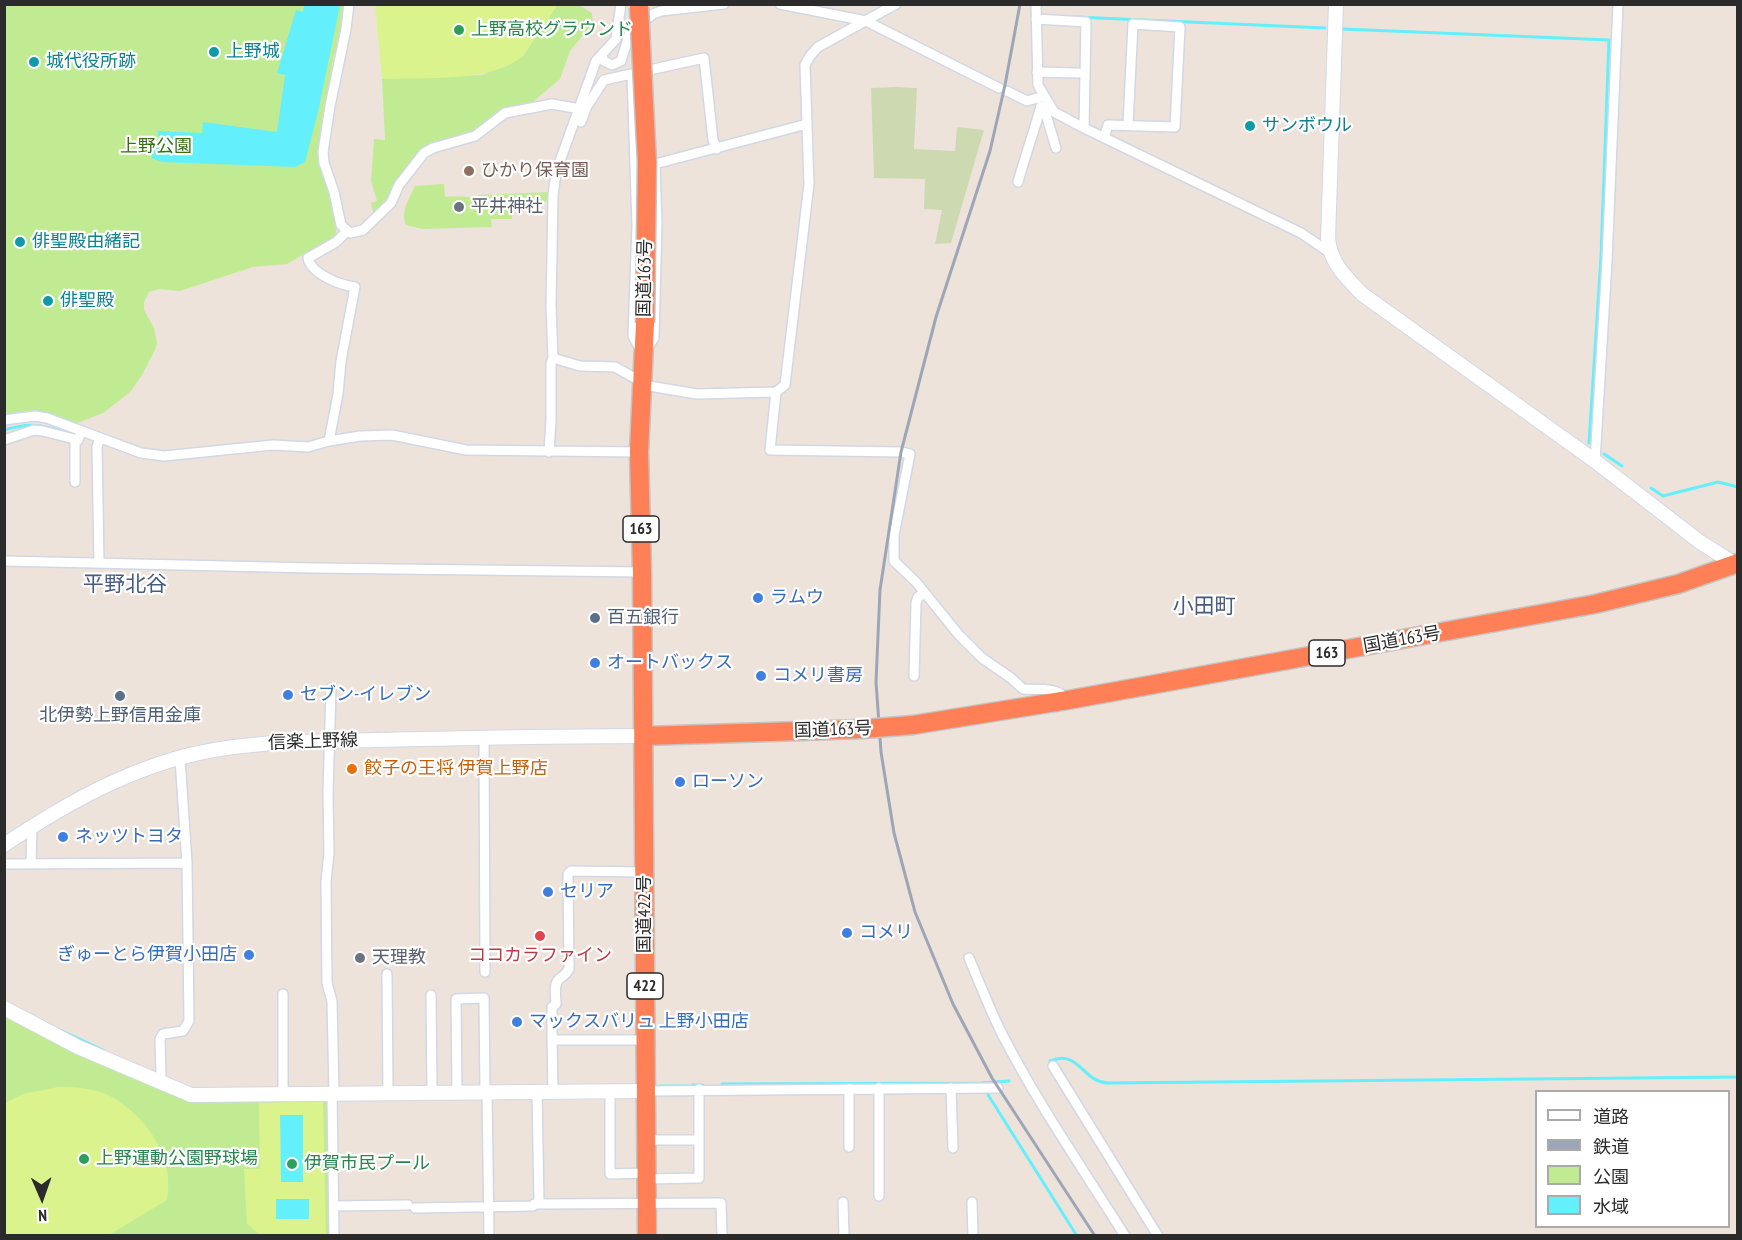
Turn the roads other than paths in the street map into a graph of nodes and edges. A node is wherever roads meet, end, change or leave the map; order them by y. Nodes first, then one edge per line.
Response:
1 (349, 4) edge
2 (724, 4) edge
3 (780, 4) edge
4 (896, 4) edge
5 (1036, 4) edge
6 (1336, 4) edge
7 (1618, 4) edge
8 (633, 5) edge
9 (1036, 19) junction
10 (866, 21) junction
11 (602, 56) junction
12 (651, 69) junction
13 (1037, 72) junction
14 (1078, 73) dead end
15 (632, 75) junction
16 (1044, 96) junction
17 (1028, 101) junction
18 (1042, 107) junction
19 (580, 108) junction
20 (1054, 112) junction
21 (807, 124) junction
22 (1128, 124) junction
23 (1084, 128) junction
24 (1104, 138) junction
25 (1056, 148) dead end
26 (717, 149) junction
27 (564, 152) junction
28 (656, 164) junction
29 (1018, 182) dead end
30 (346, 231) junction
31 (1329, 252) junction
32 (643, 354) junction
33 (553, 358) junction
34 (641, 382) junction
35 (776, 392) junction
36 (4, 420) edge
37 (81, 431) junction
38 (100, 438) junction
39 (4, 440) edge
40 (75, 440) junction
41 (329, 441) junction
42 (549, 452) junction
43 (639, 452) junction
44 (1595, 461) junction
45 (75, 482) dead end
46 (4, 561) edge
47 (99, 562) junction
48 (1736, 564) edge
49 (642, 572) junction
50 (925, 593) junction
51 (914, 676) dead end
52 (331, 688) dead end
53 (1068, 700) junction
54 (644, 736) junction
55 (484, 737) junction
56 (329, 741) junction
57 (180, 758) junction
58 (32, 826) junction
59 (4, 844) edge
60 (187, 863) junction
61 (4, 864) edge
62 (31, 864) junction
63 (644, 872) junction
64 (969, 958) dead end
65 (484, 972) dead end
66 (387, 974) dead end
67 (284, 994) dead end
68 (431, 995) dead end
69 (4, 1008) edge
70 (552, 1036) junction
71 (646, 1040) junction
72 (1053, 1066) dead end
73 (158, 1082) junction
74 (879, 1088) junction
75 (951, 1088) junction
76 (989, 1088) dead end
77 (699, 1089) junction
78 (849, 1089) junction
79 (646, 1091) junction
80 (432, 1092) junction
81 (457, 1092) junction
82 (486, 1092) junction
83 (537, 1092) junction
84 (553, 1092) junction
85 (610, 1092) junction
86 (283, 1093) junction
87 (333, 1093) junction
88 (388, 1093) junction
89 (646, 1140) junction
90 (699, 1140) junction
91 (849, 1147) dead end
92 (952, 1148) dead end
93 (647, 1176) junction
94 (879, 1196) dead end
95 (843, 1202) dead end
96 (972, 1202) dead end
97 (647, 1203) junction
98 (539, 1204) junction
99 (334, 1206) junction
100 (488, 1206) junction
101 (334, 1236) edge
102 (489, 1236) edge
103 (647, 1236) edge
104 (722, 1236) edge
105 (844, 1236) edge
106 (973, 1236) edge
107 (1125, 1236) edge
108 (1158, 1236) edge

1 - 30 street
2 - 11 street
3 - 10 street
4 - 10 street
5 - 9 street
6 - 31 street
7 - 44 street
8 - 11 street
8 - 32 highway, 国道163号 / 163, bridge
9 - 13 street
9 - 23 street
10 - 17 street
10 - 21 street
11 - 19 street
12 - 15 street
12 - 26 street
12 - 28 street
13 - 14 street
13 - 16 street
15 - 27 street
15 - 32 street
16 - 17 street
16 - 20 street
17 - 18 street
18 - 20 street
18 - 25 street
18 - 29 street
19 - 27 street
19 - 30 street
20 - 23 street
21 - 26 street
21 - 35 street
22 - 22 street
22 - 24 street
23 - 24 street
24 - 31 street
26 - 28 street
27 - 33 street
28 - 32 street
30 - 41 street
31 - 44 street
32 - 34 highway, 国道163号 / 163
33 - 34 street
33 - 42 street
34 - 35 street
34 - 43 highway, 国道163号 / 163
35 - 50 street
36 - 37 street
37 - 38 street
37 - 40 street
38 - 41 street
38 - 47 street
39 - 40 street
40 - 45 street
41 - 42 street
42 - 43 street
43 - 49 highway, 国道163号 / 163
44 - 48 street
46 - 47 street
47 - 49 street
48 - 53 highway, 国道163号 / 163
49 - 54 highway, 国道163号 / 163
50 - 51 street
50 - 53 street
52 - 56 street
53 - 54 highway, 国道163号 / 163, bridge
54 - 55 street, 信楽上野線
54 - 63 highway, 国道422号 / 422
55 - 56 street, 信楽上野線
55 - 65 street
56 - 57 street, 信楽上野線
56 - 87 street
57 - 58 street, 信楽上野線
57 - 60 street
58 - 59 street, 信楽上野線
58 - 62 street
60 - 62 street
60 - 73 street
61 - 62 street
63 - 70 street
63 - 71 highway, 国道422号 / 422
64 - 107 street
66 - 88 street
67 - 86 street
68 - 80 street
69 - 73 street
70 - 71 street
70 - 84 street
71 - 79 highway, 国道422号 / 422
72 - 108 street
73 - 86 street
74 - 75 street
74 - 78 street
74 - 94 street
75 - 76 street
75 - 92 street
77 - 78 street
77 - 79 street
77 - 90 street
78 - 91 street
79 - 85 street
79 - 89 highway, 国道422号 / 422
80 - 81 street
80 - 88 street
81 - 82 street
81 - 82 street
82 - 83 street
82 - 100 street
83 - 84 street
83 - 98 street
84 - 85 street
85 - 93 street
86 - 87 street
87 - 88 street
87 - 99 street
89 - 90 street
89 - 93 highway, 国道422号 / 422
90 - 93 street
93 - 97 highway, 国道422号 / 422
95 - 105 street
96 - 106 street
97 - 98 street
97 - 103 highway, 国道422号 / 422
97 - 104 street
98 - 100 street
99 - 100 street
99 - 101 street
100 - 102 street

